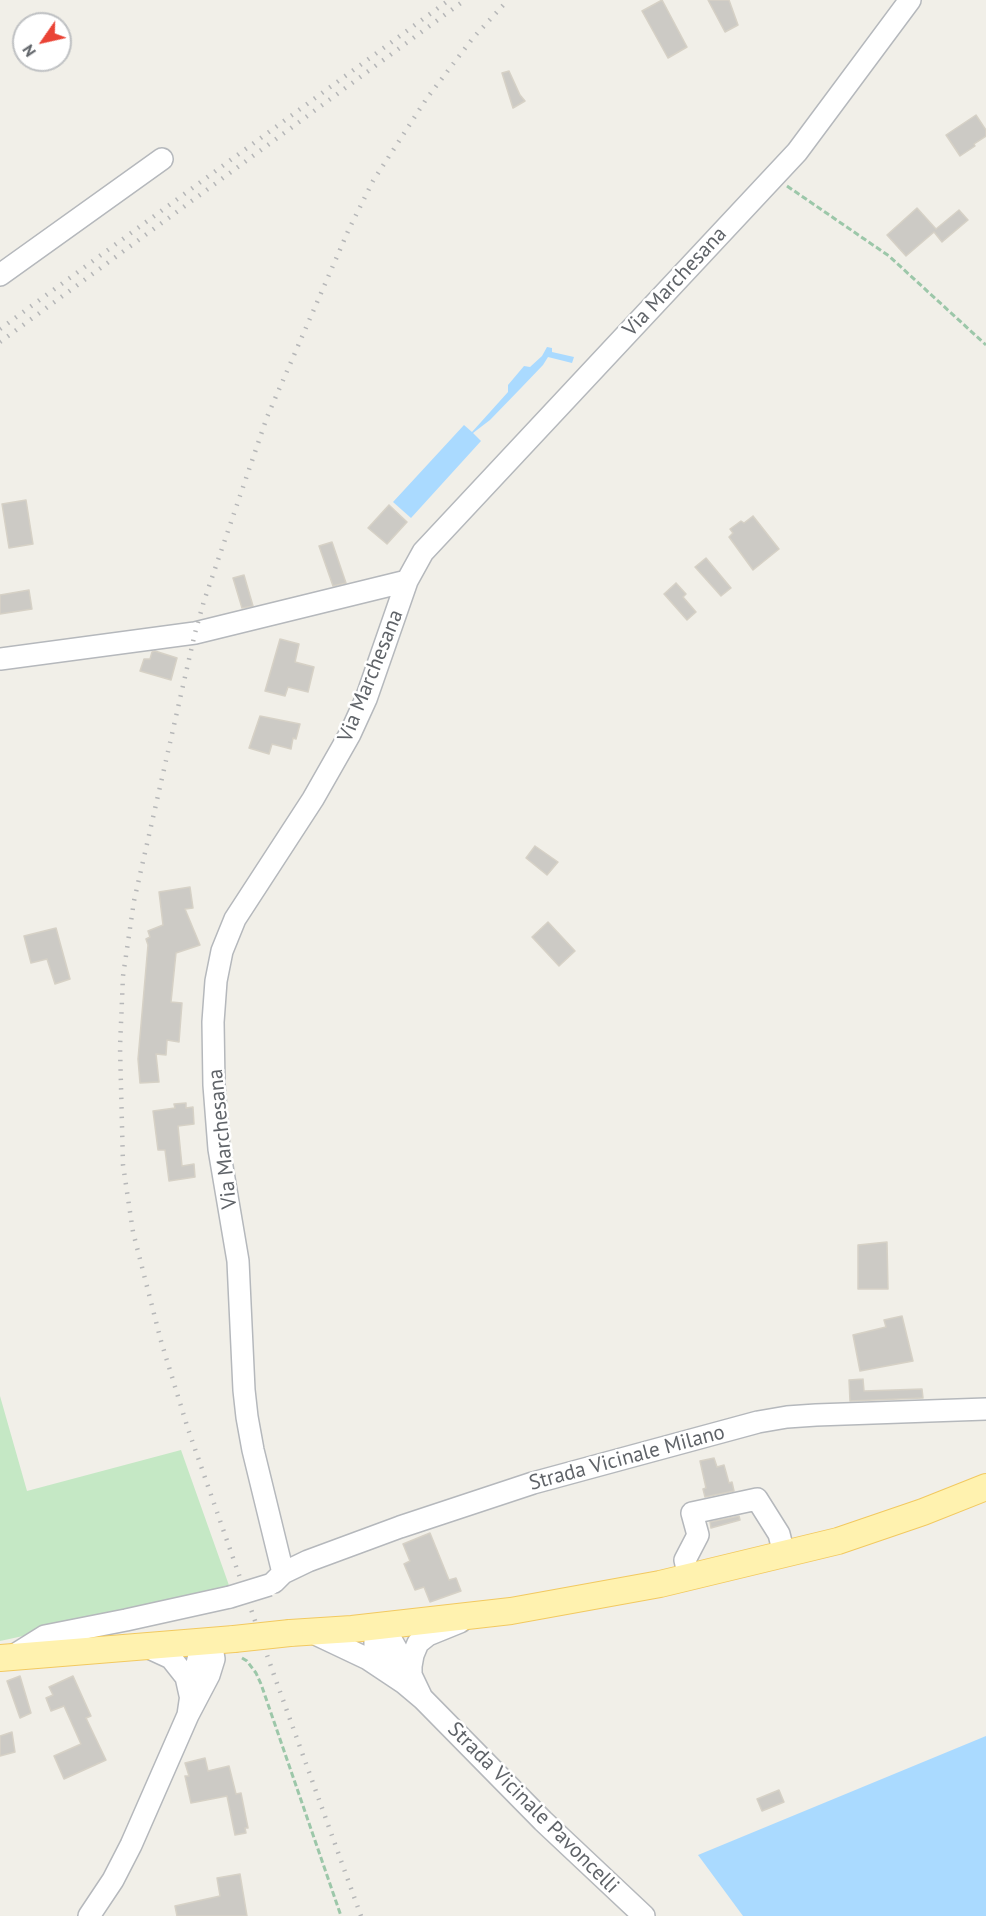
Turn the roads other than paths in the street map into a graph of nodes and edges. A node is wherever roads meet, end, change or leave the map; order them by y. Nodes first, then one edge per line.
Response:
1 (910, 0) edge
2 (162, 159) dead end
3 (0, 275) edge
4 (408, 581) junction
5 (0, 659) edge
6 (986, 1409) edge
7 (986, 1487) edge
8 (784, 1554) junction
9 (689, 1577) junction
10 (276, 1579) junction
11 (478, 1615) junction
12 (381, 1626) junction
13 (301, 1633) junction
14 (223, 1640) junction
15 (145, 1646) junction
16 (7, 1657) edge
17 (402, 1675) junction
18 (189, 1706) junction
19 (88, 1916) edge
20 (644, 1916) edge

1 - 4 street, Via Marchesana
2 - 3 street
4 - 5 street
4 - 10 street, Via Marchesana
6 - 10 street, Strada Vicinale Milano
7 - 8 main road
8 - 9 main road
8 - 9 street
9 - 11 main road
10 - 16 street, Strada Vicinale Milano, bridge
11 - 12 main road
11 - 17 street
12 - 13 main road
12 - 17 street, Strada Vicinale Pavoncelli
13 - 14 main road, bridge
13 - 17 street
14 - 15 main road
14 - 18 street
15 - 16 main road
15 - 18 street
17 - 20 street, Strada Vicinale Pavoncelli
18 - 19 street

